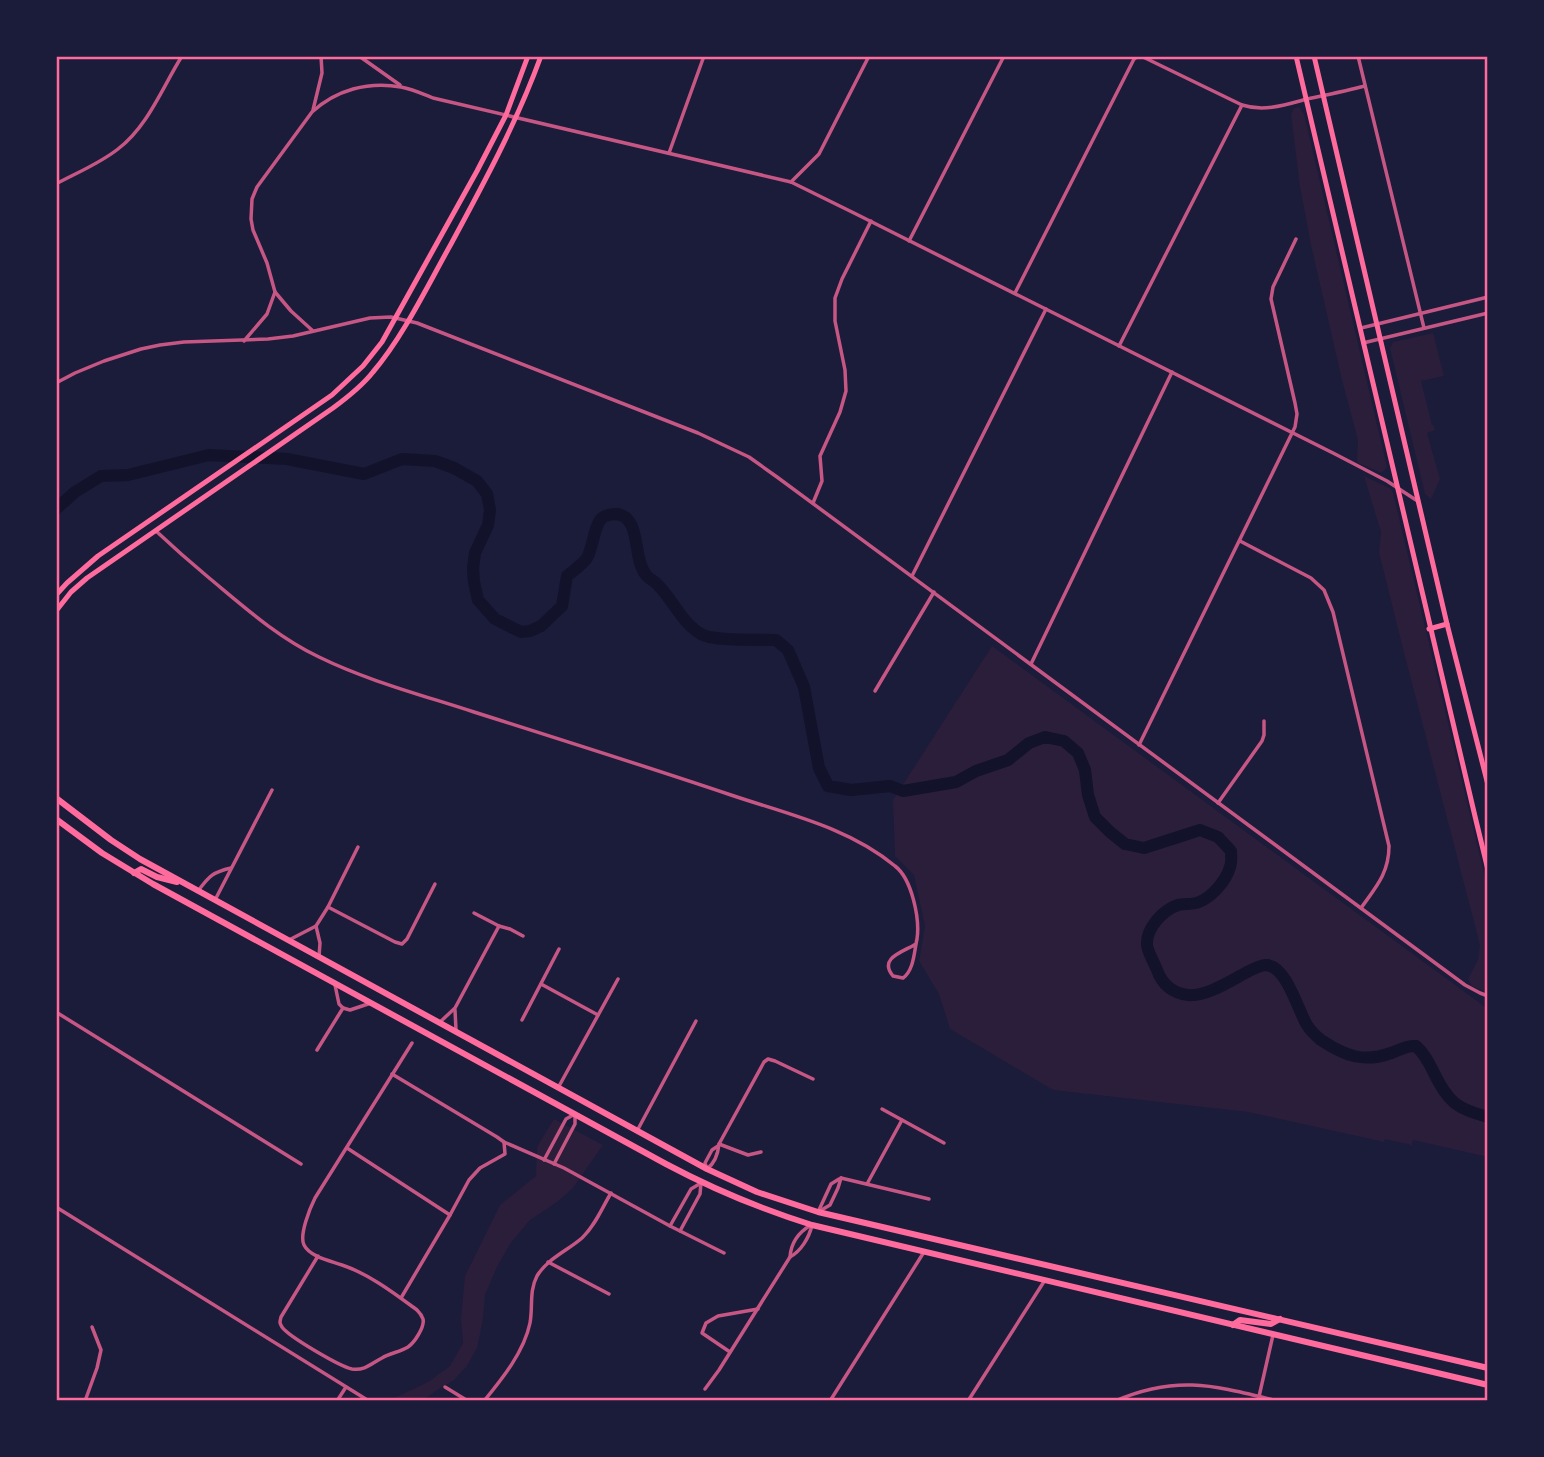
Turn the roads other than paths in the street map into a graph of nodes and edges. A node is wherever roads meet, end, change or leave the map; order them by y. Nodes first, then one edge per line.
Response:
1 (182, 56) edge
2 (321, 56) edge
3 (359, 56) edge
4 (528, 56) edge
5 (541, 56) edge
6 (704, 56) edge
7 (869, 56) edge
8 (1004, 56) edge
9 (1139, 56) edge
10 (1296, 56) edge
11 (1314, 56) edge
12 (1358, 56) edge
13 (1366, 86) junction
14 (402, 87) junction
15 (1324, 96) junction
16 (1307, 99) junction
17 (1242, 105) junction
18 (312, 112) junction
19 (506, 116) junction
20 (517, 118) junction
21 (668, 153) junction
22 (791, 182) junction
23 (56, 184) edge
24 (871, 221) junction
25 (1296, 239) dead end
26 (909, 241) junction
27 (275, 292) junction
28 (1015, 294) junction
29 (1488, 297) edge
30 (1046, 309) junction
31 (1488, 313) edge
32 (1420, 314) junction
33 (396, 318) junction
34 (408, 321) junction
35 (1376, 324) junction
36 (1360, 328) junction
37 (1424, 328) junction
38 (313, 331) junction
39 (1380, 339) junction
40 (244, 341) junction
41 (1363, 343) junction
42 (1119, 346) junction
43 (1172, 372) junction
44 (56, 383) edge
45 (1292, 433) junction
46 (1398, 487) junction
47 (1419, 502) junction
48 (813, 503) junction
49 (148, 523) junction
50 (155, 531) junction
51 (1240, 541) junction
52 (912, 576) junction
53 (934, 592) junction
54 (56, 595) edge
55 (56, 611) edge
56 (1447, 624) junction
57 (1429, 629) junction
58 (1031, 664) junction
59 (875, 691) dead end
60 (1264, 721) dead end
61 (1139, 745) junction
62 (1488, 785) edge
63 (272, 790) dead end
64 (56, 798) edge
65 (1218, 803) junction
66 (56, 820) edge
67 (358, 847) dead end
68 (231, 867) junction
69 (1488, 870) edge
70 (134, 873) junction
71 (183, 882) junction
72 (435, 884) dead end
73 (198, 891) junction
74 (215, 900) junction
75 (328, 907) junction
76 (1361, 908) junction
77 (207, 913) junction
78 (474, 913) dead end
79 (316, 926) junction
80 (499, 926) junction
81 (523, 936) dead end
82 (288, 940) junction
83 (916, 944) junction
84 (559, 949) dead end
85 (319, 957) junction
86 (618, 979) dead end
87 (334, 982) junction
88 (541, 983) junction
89 (1488, 996) edge
90 (373, 1003) junction
91 (343, 1008) junction
92 (455, 1008) junction
93 (56, 1012) edge
94 (598, 1015) junction
95 (522, 1020) dead end
96 (696, 1021) dead end
97 (439, 1023) junction
98 (456, 1032) junction
99 (412, 1043) dead end
100 (317, 1050) dead end
101 (392, 1074) junction
102 (813, 1079) dead end
103 (558, 1088) junction
104 (582, 1101) junction
105 (882, 1109) dead end
106 (575, 1114) junction
107 (902, 1119) junction
108 (637, 1131) junction
109 (504, 1142) junction
110 (944, 1143) dead end
111 (719, 1144) junction
112 (347, 1148) junction
113 (761, 1152) dead end
114 (544, 1160) junction
115 (302, 1164) dead end
116 (554, 1164) junction
117 (707, 1170) junction
118 (841, 1178) junction
119 (701, 1183) junction
120 (867, 1184) junction
121 (829, 1188) junction
122 (836, 1192) junction
123 (611, 1193) junction
124 (929, 1199) dead end
125 (56, 1207) edge
126 (818, 1212) junction
127 (450, 1215) junction
128 (812, 1225) junction
129 (670, 1226) junction
130 (680, 1231) junction
131 (928, 1237) junction
132 (924, 1252) junction
133 (724, 1253) dead end
134 (318, 1256) junction
135 (790, 1257) junction
136 (548, 1262) junction
137 (1051, 1266) junction
138 (1045, 1280) junction
139 (609, 1294) dead end
140 (401, 1298) junction
141 (1197, 1300) junction
142 (758, 1309) junction
143 (1192, 1315) junction
144 (1280, 1320) junction
145 (1233, 1325) junction
146 (92, 1327) dead end
147 (1273, 1335) junction
148 (1406, 1349) junction
149 (730, 1352) junction
150 (1403, 1365) junction
151 (1488, 1368) edge
152 (1488, 1385) edge
153 (346, 1387) junction
154 (445, 1387) dead end
155 (705, 1389) dead end
156 (1259, 1399) edge
157 (85, 1401) edge
158 (337, 1401) edge
159 (369, 1401) edge
160 (468, 1401) edge
161 (484, 1401) edge
162 (830, 1401) edge
163 (968, 1401) edge
164 (1115, 1401) edge
165 (1278, 1401) edge

1 - 23 street
2 - 18 street
3 - 14 street
4 - 19 main road
5 - 20 main road
6 - 21 street
7 - 22 street
8 - 26 street
9 - 17 street
9 - 28 street
10 - 16 main road
11 - 15 main road
12 - 13 street
13 - 15 street
13 - 32 street
14 - 18 street
14 - 19 street
15 - 16 street
15 - 35 main road
16 - 17 street
16 - 36 main road
17 - 42 street
18 - 27 street
19 - 20 street
19 - 33 main road
20 - 21 street
20 - 34 main road
21 - 22 street
22 - 24 street
24 - 26 street
24 - 48 street
25 - 45 street
26 - 28 street
27 - 38 street
27 - 40 street
28 - 30 street
29 - 32 street
30 - 42 street
30 - 52 street
31 - 37 street
32 - 35 street
32 - 37 street
33 - 34 street
33 - 38 street
33 - 49 main road
34 - 48 street
34 - 50 main road
35 - 36 street
35 - 39 main road
36 - 41 main road
37 - 39 street
38 - 40 street
39 - 41 street
39 - 47 main road
40 - 44 street
41 - 46 main road
42 - 43 street
43 - 45 street
43 - 58 street
45 - 46 street
45 - 51 street
46 - 47 street
46 - 57 main road
47 - 56 main road
48 - 52 street
49 - 50 main road
49 - 54 main road
50 - 55 main road
50 - 83 street
51 - 61 street
51 - 76 street
52 - 53 street
53 - 58 street
53 - 59 street
56 - 57 main road
56 - 62 main road
57 - 69 main road
58 - 61 street
60 - 65 street
61 - 65 street
63 - 68 street
64 - 71 main road
65 - 76 street
66 - 70 main road
67 - 75 street
68 - 73 street
68 - 74 street
70 - 71 main road
70 - 77 main road
71 - 73 main road
72 - 75 street
73 - 74 main road
74 - 77 main road
74 - 82 main road
75 - 79 street
76 - 89 street
77 - 87 main road
78 - 80 street
79 - 82 street
79 - 85 street
80 - 81 street
80 - 92 street
82 - 85 main road
83 - 83 street
84 - 88 street
85 - 97 main road
86 - 94 street
87 - 90 main road
87 - 91 street
88 - 94 street
88 - 95 street
90 - 91 street
90 - 106 main road
91 - 100 street
92 - 97 street
92 - 98 street
93 - 115 street
94 - 103 street
96 - 108 street
97 - 98 main road
98 - 103 main road
99 - 101 street
101 - 109 street
101 - 112 street
102 - 111 street
103 - 104 main road
104 - 106 main road
104 - 108 main road
105 - 107 street
106 - 114 street
106 - 116 street
106 - 119 main road
107 - 110 street
107 - 120 street
108 - 117 main road
109 - 114 street
109 - 127 street
111 - 113 street
111 - 117 street
112 - 127 street
112 - 134 street
114 - 116 street
116 - 123 street
117 - 119 main road
117 - 126 main road
118 - 120 street
118 - 121 street
118 - 122 street
119 - 128 main road
119 - 129 street
119 - 130 street
120 - 124 street
121 - 122 street
121 - 126 street
122 - 126 street
123 - 129 street
123 - 136 street
125 - 153 street
126 - 128 main road
126 - 131 main road
127 - 140 street
128 - 132 main road
128 - 135 street
128 - 135 street
129 - 130 street
130 - 133 street
131 - 132 main road
131 - 137 main road
132 - 138 main road
132 - 162 street
134 - 140 street
134 - 140 street
135 - 142 street
136 - 139 street
136 - 161 street
137 - 138 main road
137 - 141 main road
138 - 143 main road
138 - 163 street
141 - 143 main road
141 - 144 main road
142 - 149 street
142 - 149 street
143 - 145 main road
144 - 145 main road
144 - 148 main road
145 - 147 main road
146 - 157 street
147 - 150 main road
147 - 156 street
148 - 150 main road
148 - 151 main road
149 - 155 street
150 - 152 main road
153 - 158 street
153 - 159 street
154 - 160 street
156 - 164 street
156 - 165 street

